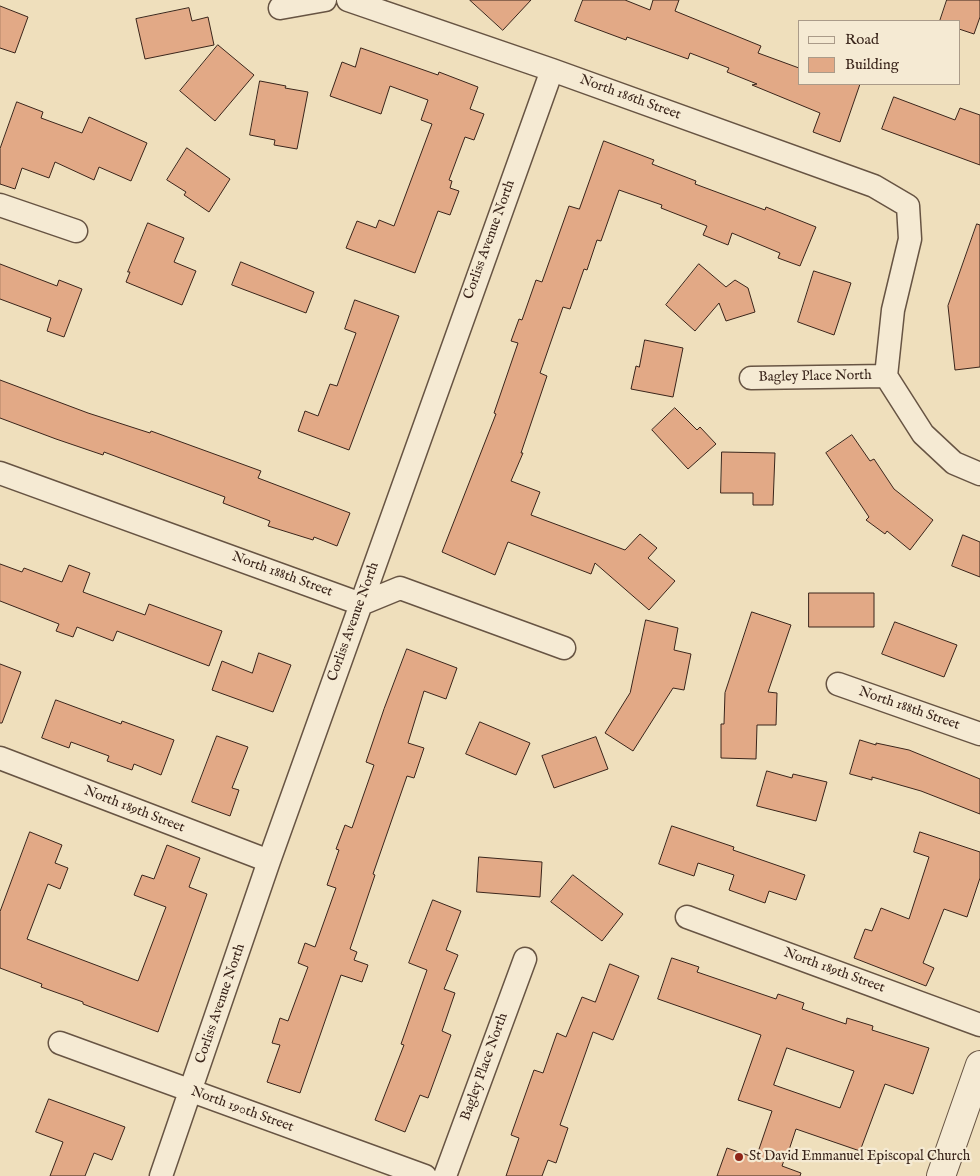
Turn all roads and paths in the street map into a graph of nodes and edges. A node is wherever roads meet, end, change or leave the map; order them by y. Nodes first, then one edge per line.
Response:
1 (324, 0) edge
2 (348, 0) edge
3 (280, 8) dead end
4 (552, 70) junction
5 (0, 205) edge
6 (908, 206) joint
7 (76, 231) dead end
8 (886, 376) junction
9 (751, 378) dead end
10 (0, 473) edge
11 (980, 474) edge
12 (361, 604) junction
13 (564, 648) dead end
14 (838, 684) dead end
15 (980, 734) edge
16 (0, 758) edge
17 (269, 861) junction
18 (687, 917) dead end
19 (525, 958) dead end
20 (980, 1025) edge
21 (60, 1043) dead end
22 (980, 1065) edge
23 (191, 1091) junction
24 (162, 1176) edge
25 (425, 1176) edge
26 (445, 1176) edge
27 (941, 1176) edge

1 - 3 street
2 - 4 street, North 186th Street
4 - 6 street, North 186th Street
4 - 12 street, Corliss Avenue North
5 - 7 street
6 - 8 street, Bagley Place North
8 - 9 street, Bagley Place North
8 - 11 street
10 - 12 street, North 188th Street
12 - 13 street
12 - 17 street, Corliss Avenue North
14 - 15 street, North 188th Street
16 - 17 street, North 189th Street
17 - 23 street, Corliss Avenue North
18 - 20 street, North 189th Street
19 - 26 street, Bagley Place North
21 - 23 street, North 190th Street
22 - 27 street
23 - 24 street, Corliss Avenue North
23 - 25 street, North 190th Street

